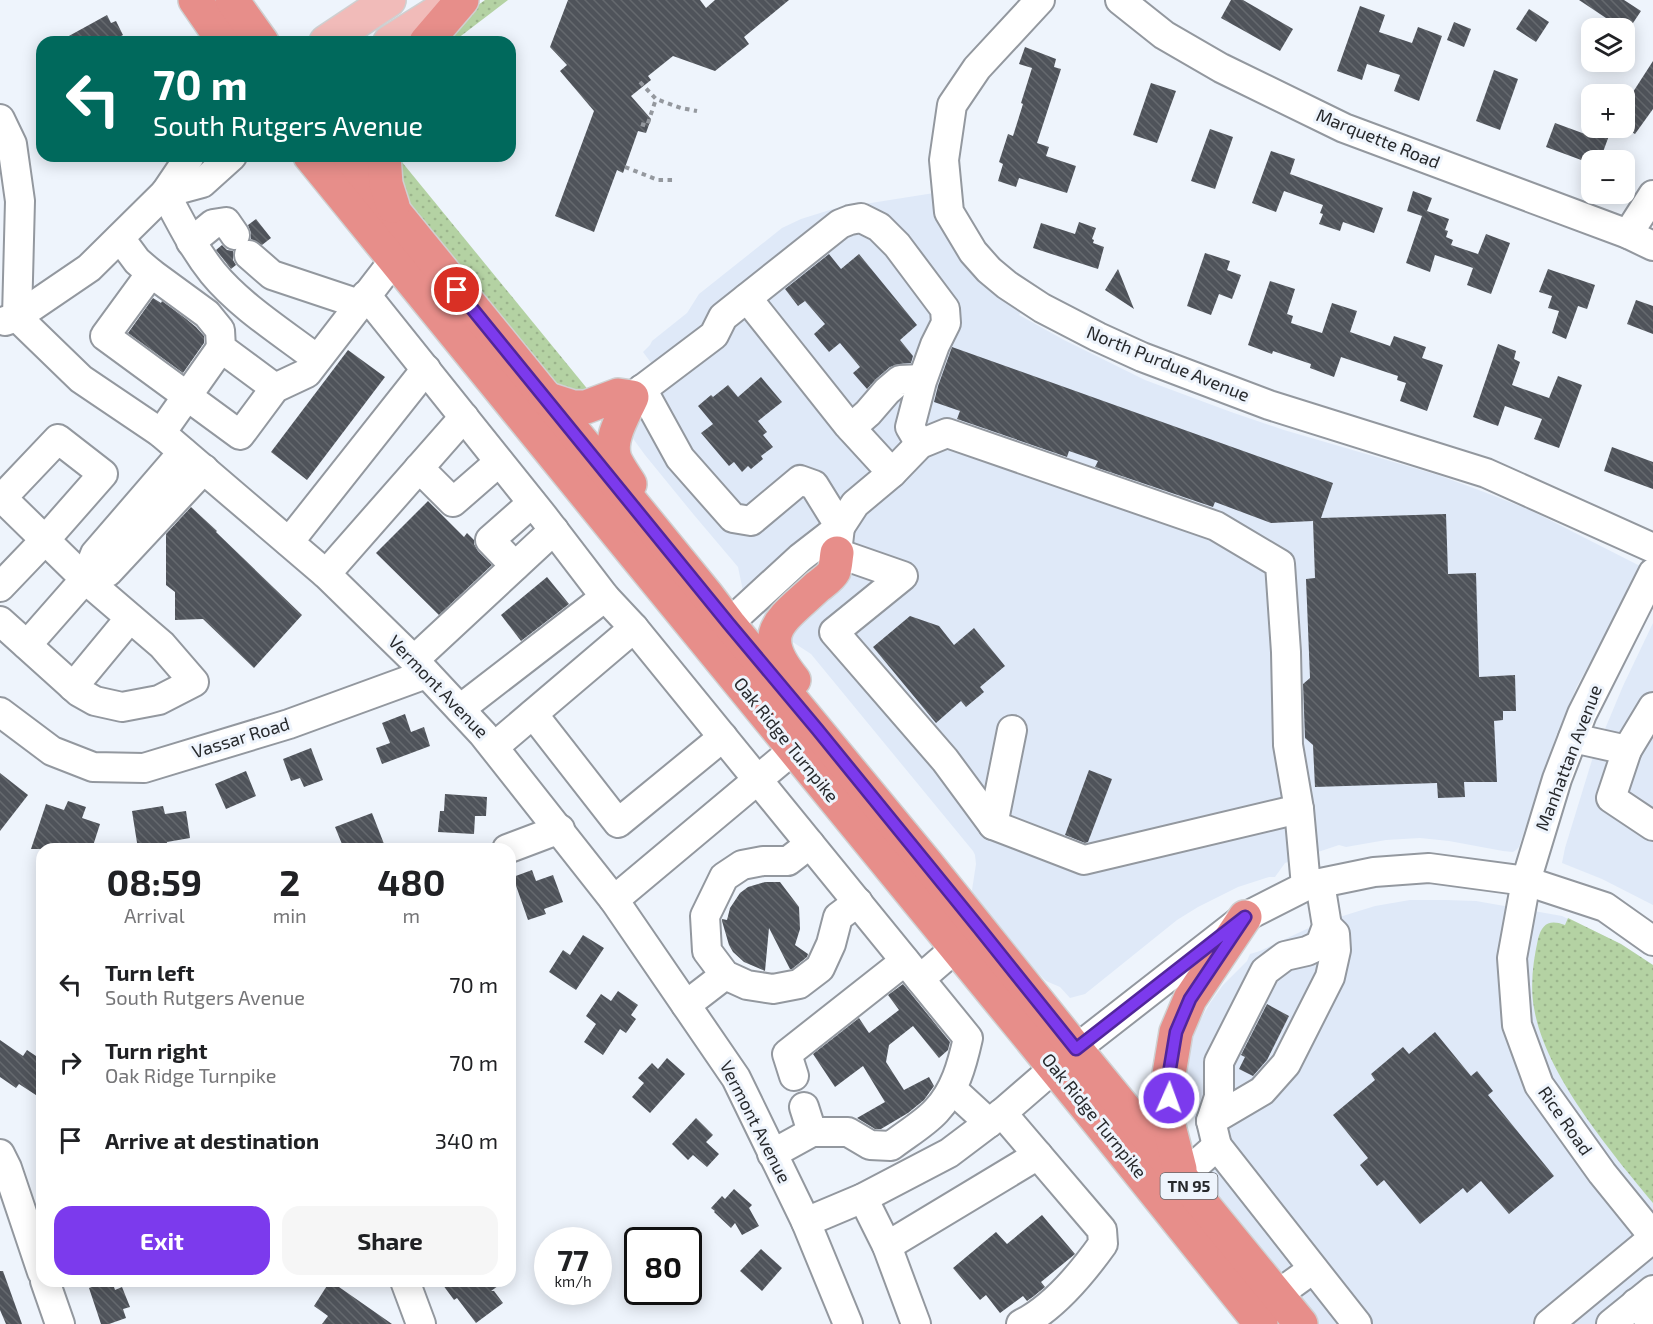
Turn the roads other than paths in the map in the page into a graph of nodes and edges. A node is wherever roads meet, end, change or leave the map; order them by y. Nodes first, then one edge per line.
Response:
1 (195, 0) edge
2 (232, 0) edge
3 (389, 0) edge
4 (460, 0) edge
5 (1040, 0) edge
6 (1120, 0) edge
7 (220, 36) edge
8 (258, 36) edge
9 (335, 36) edge
10 (400, 36) edge
11 (431, 36) edge
12 (0, 119) edge
13 (186, 162) edge
14 (225, 162) edge
15 (317, 162) edge
16 (352, 162) edge
17 (384, 162) edge
18 (165, 193) junction
19 (1653, 195) edge
20 (401, 236) junction
21 (120, 238) junction
22 (1641, 240) edge
23 (191, 242) junction
24 (151, 273) junction
25 (747, 298) junction
26 (363, 299) junction
27 (8, 320) edge
28 (221, 348) junction
29 (317, 359) junction
30 (426, 369) junction
31 (922, 379) junction
32 (275, 388) junction
33 (637, 393) junction
34 (186, 396) junction
35 (545, 398) junction
36 (464, 417) junction
37 (851, 428) junction
38 (161, 433) junction
39 (920, 444) junction
40 (194, 460) junction
41 (499, 462) junction
42 (419, 468) junction
43 (892, 473) junction
44 (1, 498) edge
45 (532, 503) junction
46 (648, 524) junction
47 (554, 530) junction
48 (45, 540) junction
49 (839, 540) junction
50 (289, 542) junction
51 (1653, 548) edge
52 (515, 566) junction
53 (1653, 573) edge
54 (326, 574) junction
55 (85, 579) junction
56 (0, 587) edge
57 (605, 597) junction
58 (130, 618) junction
59 (0, 621) edge
60 (634, 628) junction
61 (726, 643) junction
62 (27, 645) junction
63 (420, 667) junction
64 (73, 687) junction
65 (1653, 706) edge
66 (460, 709) junction
67 (0, 712) edge
68 (533, 714) junction
69 (1012, 730) dead end
70 (723, 736) junction
71 (1573, 738) junction
72 (805, 740) junction
73 (494, 747) junction
74 (1627, 750) junction
75 (757, 779) junction
76 (1299, 809) junction
77 (890, 819) junction
78 (993, 825) junction
79 (1653, 826) edge
80 (560, 829) junction
81 (810, 844) junction
82 (516, 846) edge
83 (1526, 881) junction
84 (1313, 885) junction
85 (614, 900) junction
86 (858, 902) junction
87 (1245, 917) junction
88 (1327, 926) junction
89 (968, 938) junction
90 (1653, 941) edge
91 (913, 970) junction
92 (725, 975) junction
93 (686, 1005) junction
94 (1066, 1059) junction
95 (791, 1065) dead end
96 (952, 1089) junction
97 (996, 1118) junction
98 (1214, 1134) junction
99 (891, 1146) junction
100 (0, 1154) edge
101 (772, 1154) junction
102 (1038, 1155) junction
103 (907, 1175) junction
104 (1182, 1177) junction
105 (863, 1198) junction
106 (806, 1222) junction
107 (1653, 1237) edge
108 (887, 1246) junction
109 (36, 1254) edge
110 (1313, 1269) junction
111 (47, 1287) edge
112 (407, 1287) edge
113 (1647, 1306) edge
114 (1264, 1311) edge
115 (60, 1324) edge
116 (421, 1324) edge
117 (848, 1324) edge
118 (916, 1324) edge
119 (1021, 1324) edge
120 (1301, 1324) edge
121 (1357, 1324) edge
122 (1549, 1324) edge
123 (1611, 1324) edge

1 - 7 highway
2 - 8 highway
3 - 9 main road
4 - 10 main road
4 - 11 highway
5 - 51 street, North Purdue Avenue
6 - 22 street, Marquette Road
12 - 27 street
13 - 18 street
14 - 18 street
15 - 20 highway, Oak Ridge Turnpike / TN 95
16 - 20 highway, Oak Ridge Turnpike / TN 95
17 - 20 highway
18 - 21 street
18 - 23 street
19 - 22 street
20 - 26 street
20 - 35 highway, Oak Ridge Turnpike / TN 95
20 - 61 highway, Oak Ridge Turnpike / TN 95
21 - 24 street
21 - 27 street
23 - 26 street
23 - 29 street
24 - 28 street
24 - 34 street
25 - 31 street
25 - 33 street
25 - 37 street
26 - 29 street
26 - 30 street
27 - 38 street, Vermont Avenue
28 - 32 street
28 - 34 street
29 - 32 street
30 - 36 street
30 - 50 street
31 - 37 street
31 - 39 street
32 - 34 street
33 - 35 highway
33 - 46 highway
33 - 49 street
34 - 38 street
35 - 46 highway, Oak Ridge Turnpike / TN 95
36 - 41 street
36 - 42 street
37 - 43 street
38 - 40 street, Vermont Avenue
39 - 43 street
39 - 76 street
40 - 50 street, Vermont Avenue
40 - 55 street
41 - 42 street
41 - 45 street
42 - 54 street
43 - 49 street
44 - 48 street
44 - 48 street
45 - 47 street
45 - 52 street
46 - 61 highway, Oak Ridge Turnpike / TN 95
47 - 52 street
47 - 57 street
48 - 55 street
48 - 56 street
49 - 61 street
49 - 77 highway
49 - 78 street
50 - 54 street, Vermont Avenue
52 - 63 street
53 - 71 street, Manhattan Avenue
54 - 63 street, Vermont Avenue
55 - 58 street
55 - 62 street
57 - 60 street
57 - 66 street
58 - 64 street
58 - 64 street
59 - 62 street
60 - 68 street
60 - 70 street
61 - 72 highway, Oak Ridge Turnpike / TN 95
62 - 64 street
63 - 66 street, Vermont Avenue
63 - 67 street, Vassar Road
65 - 74 street
66 - 73 street, Vermont Avenue
68 - 70 street
68 - 73 street
69 - 78 street
70 - 75 street
71 - 74 street
71 - 83 street, Manhattan Avenue
72 - 75 street
72 - 77 highway, Oak Ridge Turnpike / TN 95
72 - 89 highway, Oak Ridge Turnpike / TN 95
73 - 80 street, Vermont Avenue
74 - 79 street
75 - 81 street
75 - 85 street
76 - 78 street
76 - 84 street
77 - 89 highway, Oak Ridge Turnpike / TN 95
80 - 82 street
80 - 85 street, Vermont Avenue
81 - 86 street
81 - 92 street
83 - 84 street
83 - 90 street
83 - 107 street, Rice Road
84 - 87 street
84 - 88 street
85 - 93 street, Vermont Avenue
86 - 91 street
86 - 92 street
87 - 94 street
87 - 104 highway
88 - 98 street
88 - 98 street
89 - 91 street
89 - 94 highway, Oak Ridge Turnpike / TN 95
91 - 95 street
91 - 96 street
92 - 93 street
93 - 101 street, Vermont Avenue
94 - 97 street
94 - 104 highway, Oak Ridge Turnpike / TN 95
94 - 114 highway, Oak Ridge Turnpike / TN 95
96 - 97 street
96 - 99 street
97 - 102 street
97 - 103 street
98 - 104 street
98 - 110 street
99 - 101 street
99 - 103 street
100 - 109 street
101 - 106 street, Vermont Avenue
102 - 108 street
102 - 119 street
103 - 105 street
104 - 114 highway, Oak Ridge Turnpike / TN 95
105 - 106 street
105 - 108 street
106 - 117 street, Vermont Avenue
107 - 122 street
108 - 118 street
110 - 114 street
110 - 121 street
111 - 115 street
112 - 116 street
113 - 123 street
114 - 120 highway, Oak Ridge Turnpike / TN 95

